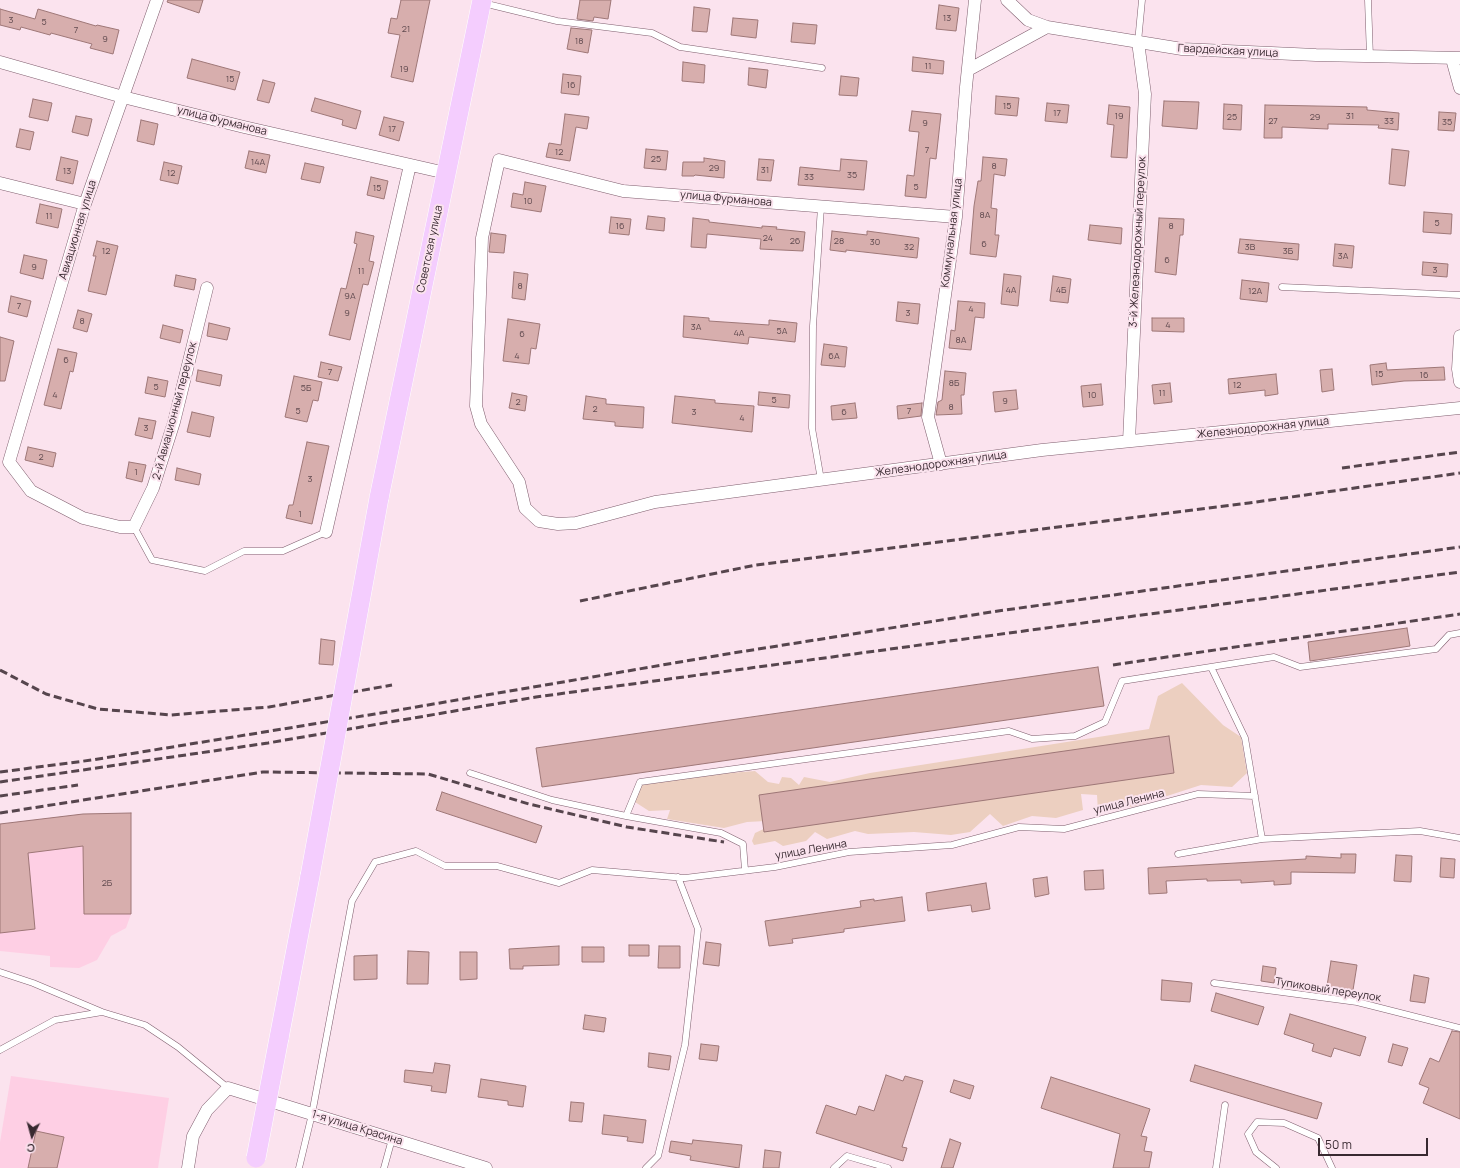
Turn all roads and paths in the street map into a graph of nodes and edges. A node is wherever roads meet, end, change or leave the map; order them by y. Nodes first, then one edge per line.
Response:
1 (157, 0) edge
2 (975, 0) edge
3 (1007, 0) edge
4 (1142, 0) edge
5 (1368, 0) edge
6 (482, 1) edge
7 (1047, 26) junction
8 (1138, 42) junction
9 (1370, 56) junction
10 (1456, 58) edge
11 (0, 62) edge
12 (822, 68) dead end
13 (968, 70) junction
14 (1460, 88) edge
15 (123, 97) junction
16 (499, 160) joint
17 (410, 165) junction
18 (446, 173) junction
19 (0, 183) edge
20 (85, 204) junction
21 (821, 207) junction
22 (956, 217) junction
23 (1282, 287) dead end
24 (207, 288) dead end
25 (1460, 295) edge
26 (1460, 336) edge
27 (1460, 382) edge
28 (1460, 408) edge
29 (1129, 441) junction
30 (941, 464) junction
31 (821, 480) junction
32 (134, 527) junction
33 (326, 532) joint
34 (1460, 633) edge
35 (1211, 667) junction
36 (470, 772) dead end
37 (1255, 796) junction
38 (626, 816) junction
39 (1460, 838) edge
40 (1262, 839) junction
41 (1178, 854) dead end
42 (745, 870) junction
43 (678, 877) junction
44 (0, 972) edge
45 (1214, 983) dead end
46 (102, 1012) junction
47 (1460, 1028) edge
48 (0, 1050) edge
49 (228, 1088) junction
50 (1225, 1105) dead end
51 (312, 1114) junction
52 (392, 1139) junction
53 (255, 1163) edge
54 (188, 1168) edge
55 (299, 1168) edge
56 (384, 1168) edge
57 (486, 1168) edge
58 (646, 1168) edge
59 (834, 1168) edge
60 (888, 1168) edge
61 (1216, 1168) edge
62 (1276, 1168) edge
63 (1332, 1168) edge

1 - 15 street, Авиационная улица
2 - 13 street, Коммунальная улица
3 - 7 street, Гвардейская улица
4 - 8 lane
5 - 9 lane
6 - 12 lane
6 - 18 main road, Советская улица
7 - 8 street, Гвардейская улица
7 - 13 street
8 - 9 street, Гвардейская улица
8 - 29 street, 3-й Железнодорожный переулок
9 - 10 street, Гвардейская улица
10 - 14 street
11 - 15 street, улица Фурманова
13 - 22 street, Коммунальная улица
15 - 17 street, улица Фурманова
15 - 20 street, Авиационная улица
16 - 21 street, улица Фурманова
16 - 31 street, Железнодорожная улица
17 - 18 street, улица Фурманова
17 - 33 street
18 - 53 main road, Советская улица, bridge
19 - 20 street
20 - 32 street, Авиационная улица
21 - 22 street, улица Фурманова
21 - 31 lane
22 - 30 street, Коммунальная улица
23 - 25 lane
24 - 32 street, 2-й Авиационный переулок
26 - 27 street
28 - 29 street, Железнодорожная улица
29 - 30 street, Железнодорожная улица
30 - 31 street, Железнодорожная улица
32 - 33 lane
34 - 35 lane
35 - 37 lane
35 - 38 lane
36 - 38 lane
37 - 40 lane
37 - 42 lane, улица Ленина
38 - 42 lane
39 - 40 lane
40 - 41 lane
42 - 43 lane, улица Ленина
43 - 51 lane, улица Ленина
43 - 58 lane
44 - 46 lane
45 - 47 lane, Тупиковый переулок
46 - 48 lane
46 - 49 lane
49 - 51 street, 1-я улица Красина
49 - 54 street
50 - 61 lane
51 - 52 street, 1-я улица Красина
51 - 55 lane
52 - 56 lane
52 - 57 street, 1-я улица Красина
59 - 60 lane
62 - 63 lane

